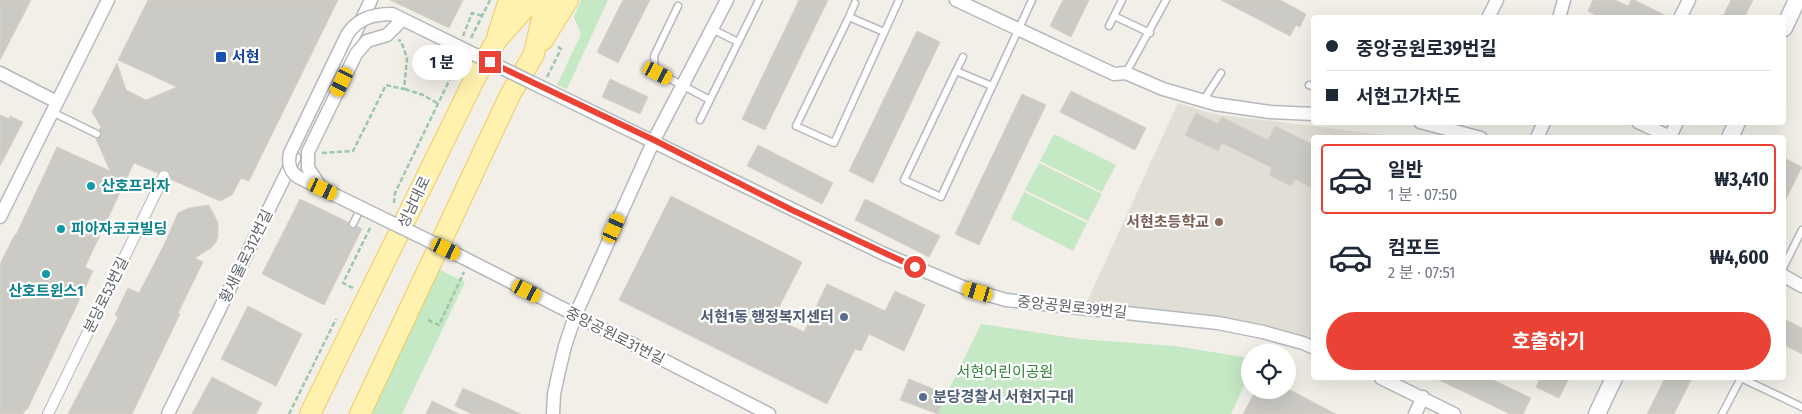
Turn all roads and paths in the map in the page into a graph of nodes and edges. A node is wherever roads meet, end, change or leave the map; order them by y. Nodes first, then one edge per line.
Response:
1 (108, 0) edge
2 (372, 0) edge
3 (509, 0) edge
4 (532, 0) edge
5 (546, 0) edge
6 (568, 0) edge
7 (727, 0) edge
8 (759, 0) edge
9 (899, 0) edge
10 (956, 0) edge
11 (1032, 0) edge
12 (1122, 0) edge
13 (1166, 0) edge
14 (1497, 0) edge
15 (1564, 0) edge
16 (1689, 0) edge
17 (1797, 0) edge
18 (855, 3) dead end
19 (678, 6) dead end
20 (1490, 15) edge
21 (1560, 15) edge
22 (1682, 15) edge
23 (483, 16) dead end
24 (1114, 16) junction
25 (849, 17) junction
26 (403, 19) junction
27 (1786, 24) edge
28 (1109, 26) dead end
29 (712, 29) junction
30 (1018, 30) junction
31 (884, 32) junction
32 (1150, 33) junction
33 (392, 37) dead end
34 (462, 37) dead end
35 (496, 41) junction
36 (738, 42) junction
37 (561, 49) dead end
38 (534, 54) junction
39 (963, 57) dead end
40 (956, 71) junction
41 (0, 73) edge
42 (1126, 73) junction
43 (1221, 73) dead end
44 (545, 82) junction
45 (683, 86) junction
46 (992, 86) junction
47 (404, 89) junction
48 (710, 100) junction
49 (1203, 101) junction
50 (438, 103) dead end
51 (55, 107) junction
52 (1311, 114) edge
53 (700, 120) dead end
54 (1431, 125) edge
55 (1645, 125) edge
56 (97, 134) dead end
57 (1470, 135) edge
58 (1668, 135) edge
59 (654, 140) junction
60 (295, 155) junction
61 (164, 176) dead end
62 (323, 189) junction
63 (361, 208) junction
64 (0, 217) edge
65 (353, 224) dead end
66 (371, 226) dead end
67 (1802, 230) edge
68 (1786, 262) edge
69 (465, 270) dead end
70 (1786, 277) edge
71 (1802, 286) edge
72 (352, 288) dead end
73 (575, 316) junction
74 (428, 320) dead end
75 (1311, 347) edge
76 (1385, 380) edge
77 (1613, 380) edge
78 (1740, 380) edge
79 (1745, 380) edge
80 (1423, 397) junction
81 (1802, 407) edge
82 (48, 414) edge
83 (168, 414) edge
84 (310, 414) edge
85 (360, 414) edge
86 (553, 414) edge
87 (769, 414) edge
88 (1415, 414) edge
89 (1454, 414) edge
90 (1597, 414) edge
91 (1722, 414) edge

1 - 51 street
2 - 60 street, 황새울로312번길
3 - 35 main road
4 - 35 main road, 성남대로
5 - 38 main road
6 - 38 main road
7 - 29 street
8 - 36 lane
9 - 31 lane
10 - 30 street
11 - 30 lane
12 - 24 lane
13 - 32 lane
14 - 20 street
15 - 21 street
16 - 22 street
17 - 27 street
18 - 25 lane
19 - 45 lane
23 - 34 path
24 - 28 lane
24 - 32 lane
25 - 31 lane
25 - 31 lane
26 - 44 street, 중앙공원로39번길, bridge
26 - 62 street, bridge
26 - 62 street, 중앙공원로31번길, bridge
29 - 36 lane
29 - 45 street
30 - 42 street
30 - 46 lane
32 - 42 lane
33 - 47 path
35 - 84 main road, 성남대로
36 - 48 lane
37 - 44 path
38 - 85 main road
39 - 40 lane
40 - 46 lane
40 - 46 lane
41 - 51 street
42 - 49 street
43 - 49 lane
44 - 59 street, 중앙공원로39번길
45 - 48 lane
45 - 59 street
47 - 50 path
47 - 60 path
48 - 53 lane
49 - 52 street
51 - 56 lane
51 - 64 street
54 - 57 street
55 - 58 street
59 - 73 street
59 - 75 street, 중앙공원로39번길
60 - 83 street, 황새울로312번길
61 - 82 street, 분당로53번길
62 - 63 street, 중앙공원로31번길, bridge
63 - 65 lane
63 - 73 street, 중앙공원로31번길, bridge
66 - 72 path
67 - 68 lane
69 - 74 path
70 - 71 street
73 - 86 street
73 - 87 street, 중앙공원로31번길
76 - 80 street
77 - 90 street
78 - 91 lane
79 - 81 lane
80 - 88 street
80 - 89 street

